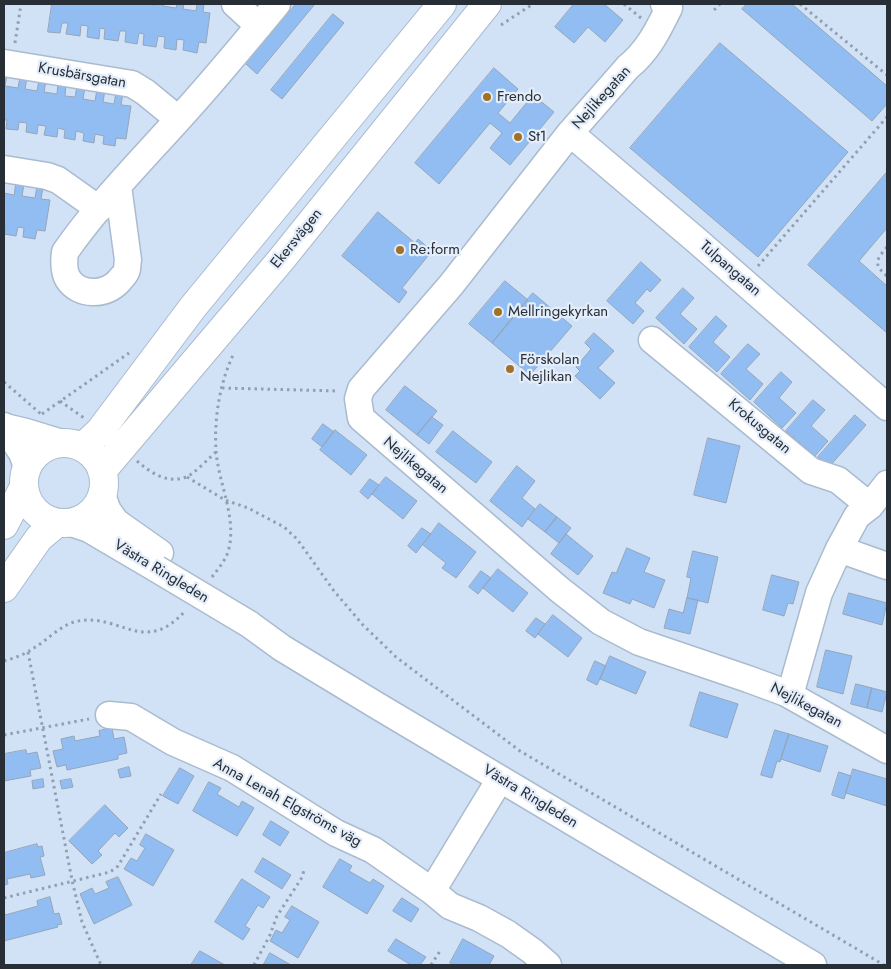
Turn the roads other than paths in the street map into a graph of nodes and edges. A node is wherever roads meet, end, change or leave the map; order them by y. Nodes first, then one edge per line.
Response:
1 (234, 4) edge
2 (277, 4) edge
3 (442, 4) edge
4 (668, 5) edge
5 (494, 15) edge
6 (259, 26) junction
7 (8, 64) edge
8 (178, 119) junction
9 (570, 133) junction
10 (4, 169) edge
11 (118, 186) junction
12 (99, 209) junction
13 (652, 340) dead end
14 (887, 407) edge
15 (4, 427) edge
16 (73, 445) junction
17 (26, 477) junction
18 (102, 483) junction
19 (887, 484) edge
20 (870, 506) junction
21 (64, 523) junction
22 (4, 525) edge
23 (839, 549) junction
24 (163, 564) junction
25 (887, 566) edge
26 (4, 588) edge
27 (790, 696) junction
28 (109, 715) road end
29 (887, 750) edge
30 (500, 779) junction
31 (432, 891) junction
32 (548, 965) edge
33 (813, 965) edge

1 - 6 street
2 - 6 street
3 - 16 main road
4 - 9 street, Nejlikegatan
5 - 18 main road, Ekersvägen
6 - 8 street
7 - 8 street, Krusbärsgatan
8 - 11 street
9 - 14 street, Tulpangatan
9 - 27 street, Nejlikegatan
10 - 12 street
11 - 12 street
11 - 12 street
13 - 20 street, Krokusgatan
15 - 16 street
15 - 17 street
16 - 17 main road
16 - 18 main road
17 - 21 main road
17 - 22 main road
18 - 21 main road
18 - 24 street, Västra Ringleden
19 - 20 street
20 - 23 street
21 - 24 street, Västra Ringleden
21 - 26 main road
23 - 25 street
23 - 27 street
24 - 30 street, Västra Ringleden, bridge
27 - 29 street, Nejlikegatan
28 - 31 street, Anna Lenah Elgströms väg
30 - 31 street
30 - 33 street, Västra Ringleden
31 - 32 street, Anna Lenah Elgströms väg

